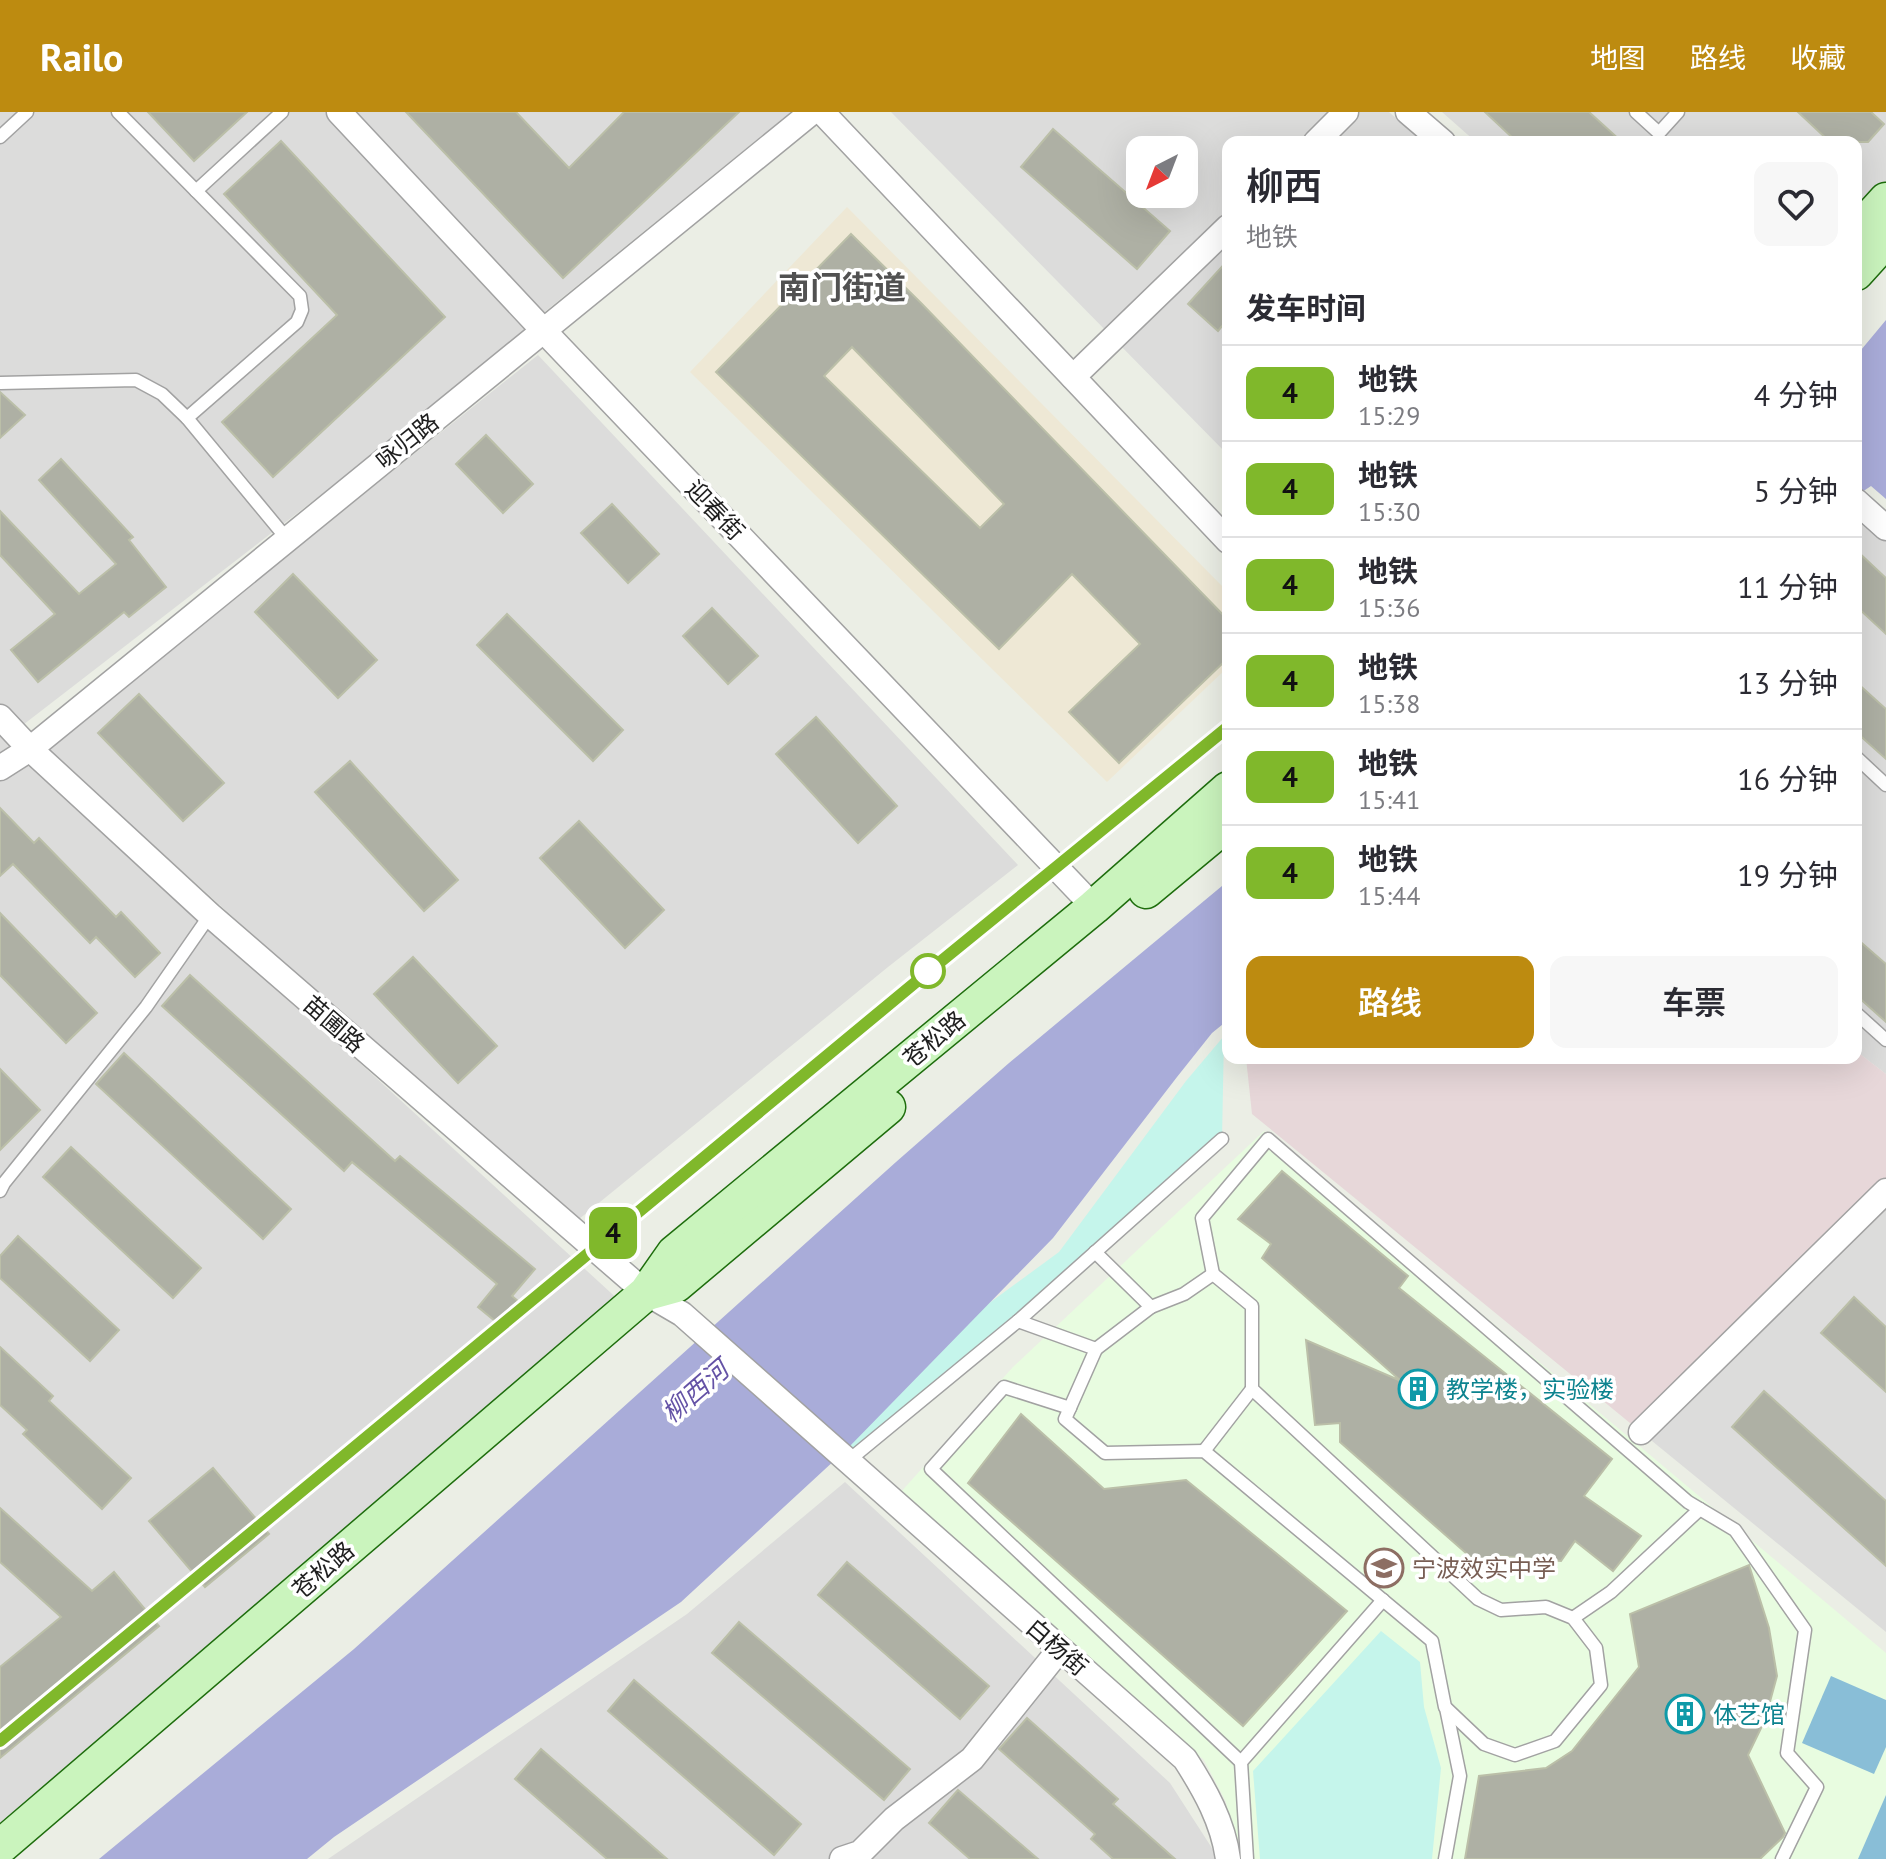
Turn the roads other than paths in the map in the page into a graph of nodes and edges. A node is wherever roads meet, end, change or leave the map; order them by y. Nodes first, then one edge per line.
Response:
1 (27, 112) edge
2 (118, 112) edge
3 (282, 112) edge
4 (339, 112) edge
5 (812, 112) edge
6 (822, 112) edge
7 (1346, 112) edge
8 (1408, 112) edge
9 (1636, 112) edge
10 (1678, 112) edge
11 (1322, 136) edge
12 (1436, 136) edge
13 (0, 137) edge
14 (196, 191) junction
15 (1886, 200) edge
16 (1862, 226) edge
17 (1222, 233) edge
18 (1886, 240) edge
19 (1862, 266) edge
20 (543, 330) junction
21 (1073, 377) junction
22 (0, 383) edge
23 (187, 418) junction
24 (1862, 506) edge
25 (1886, 528) edge
26 (1222, 535) edge
27 (287, 539) junction
28 (0, 717) edge
29 (30, 749) junction
30 (1862, 763) edge
31 (0, 768) edge
32 (1886, 785) edge
33 (1222, 794) edge
34 (1222, 828) edge
35 (1094, 907) junction
36 (210, 915) junction
37 (1862, 1018) edge
38 (1886, 1040) edge
39 (1222, 1139) dead end
40 (0, 1191) edge
41 (1886, 1191) edge
42 (1095, 1252) junction
43 (1213, 1274) junction
44 (646, 1293) junction
45 (1151, 1307) junction
46 (682, 1314) joint
47 (1018, 1321) junction
48 (1096, 1349) junction
49 (1252, 1389) junction
50 (1070, 1408) junction
51 (1641, 1432) dead end
52 (1204, 1451) junction
53 (848, 1461) junction
54 (1700, 1509) junction
55 (1383, 1600) junction
56 (1573, 1618) junction
57 (1060, 1649) junction
58 (1446, 1708) junction
59 (1241, 1762) junction
60 (0, 1847) edge
61 (842, 1859) edge
62 (1228, 1859) edge
63 (1247, 1859) edge
64 (1445, 1859) edge
65 (1782, 1859) edge

1 - 13 lane
2 - 14 lane
3 - 14 lane
4 - 20 street, 迎春街
5 - 20 street, 咏归路
6 - 21 street
7 - 11 street
8 - 12 street
9 - 10 lane
14 - 23 lane
15 - 16 main road
17 - 21 street
18 - 19 main road
20 - 27 street, 咏归路
20 - 35 street, 迎春街
21 - 26 street
22 - 23 lane
23 - 27 lane
24 - 25 street
27 - 29 street, 咏归路
28 - 29 street, 苗圃路
29 - 31 street, 咏归路
29 - 36 street, 苗圃路
30 - 32 lane
33 - 35 main road, 苍松路
34 - 44 main road, 苍松路
35 - 44 main road, 苍松路
36 - 40 lane
36 - 44 street, 苗圃路
37 - 38 lane
39 - 42 lane
41 - 51 street
42 - 45 lane
42 - 47 lane
43 - 45 lane
43 - 49 lane
43 - 54 lane
44 - 46 street, 苗圃路
44 - 60 main road, 苍松路
45 - 48 lane
46 - 53 street, 白杨街
47 - 48 lane
47 - 53 lane
48 - 50 lane
49 - 52 lane
49 - 56 lane
50 - 52 lane
50 - 59 lane
52 - 55 lane
53 - 57 street, 白杨街
54 - 56 lane
54 - 65 lane
55 - 58 lane
55 - 59 lane
56 - 58 lane
57 - 61 street
57 - 62 street, 白杨街
58 - 64 lane
59 - 63 lane

